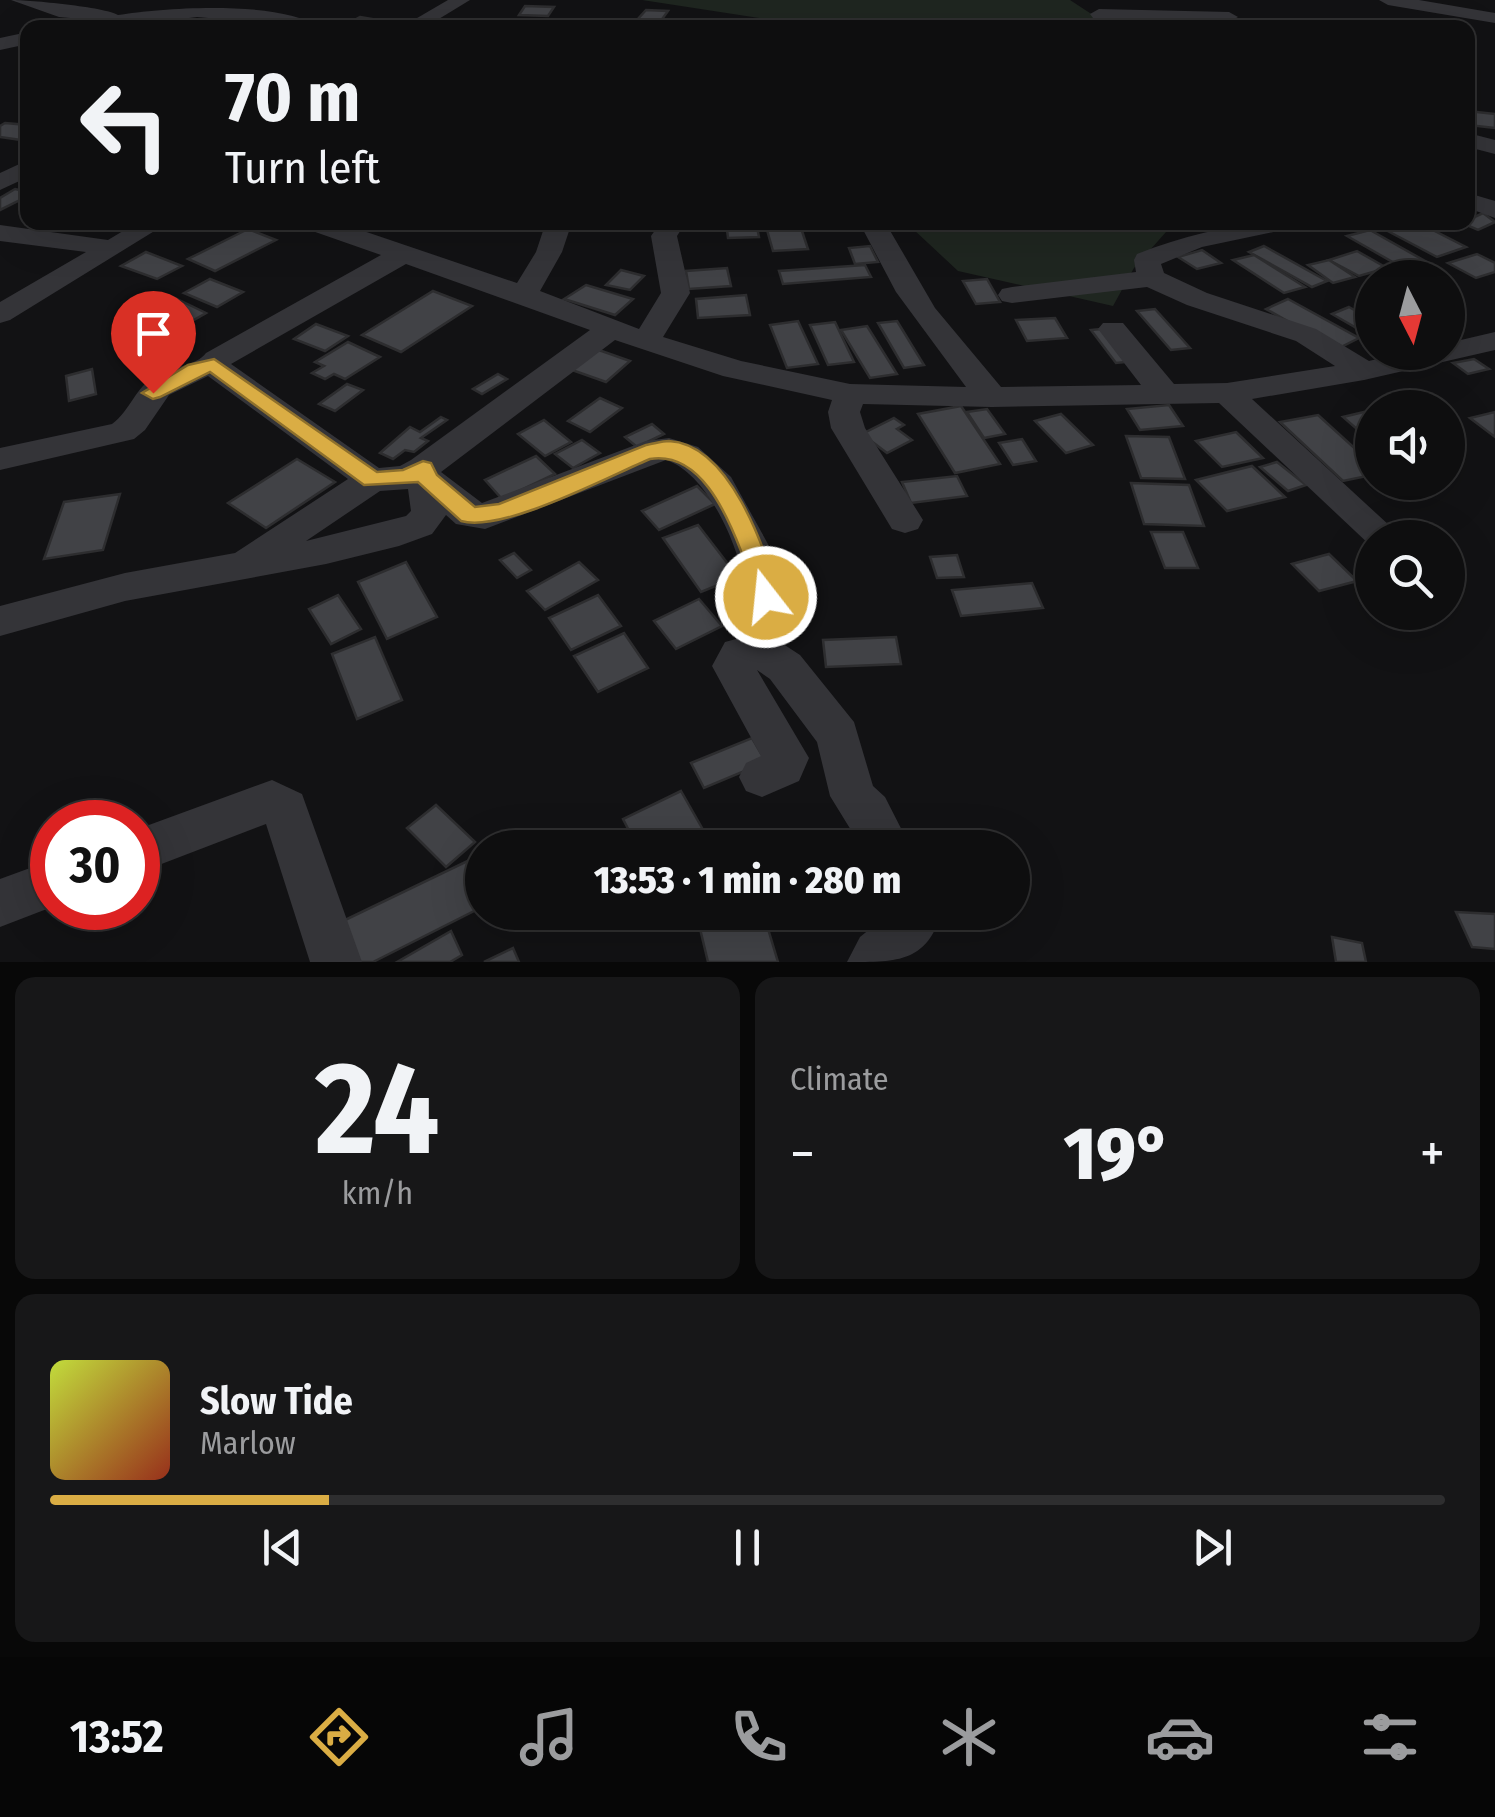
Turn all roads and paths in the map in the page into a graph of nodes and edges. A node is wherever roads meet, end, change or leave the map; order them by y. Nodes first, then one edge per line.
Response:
1 (20, 0) edge
2 (302, 0) edge
3 (461, 0) edge
4 (1200, 0) edge
5 (1388, 0) edge
6 (250, 12) junction
7 (272, 14) junction
8 (1099, 14) dead end
9 (115, 18) junction
10 (1495, 18) edge
11 (108, 20) edge
12 (236, 20) edge
13 (290, 20) edge
14 (424, 20) edge
15 (1202, 20) edge
16 (1234, 20) edge
17 (143, 230) edge
18 (355, 230) edge
19 (556, 230) edge
20 (666, 230) edge
21 (875, 230) edge
22 (1253, 230) edge
23 (0, 233) edge
24 (112, 248) junction
25 (403, 254) junction
26 (1150, 278) junction
27 (524, 295) junction
28 (1012, 295) dead end
29 (884, 299) dead end
30 (0, 314) edge
31 (926, 317) junction
32 (611, 328) junction
33 (1113, 329) dead end
34 (1495, 340) edge
35 (645, 341) junction
36 (214, 366) junction
37 (1364, 371) junction
38 (850, 394) junction
39 (1165, 394) junction
40 (1227, 394) junction
41 (992, 397) junction
42 (0, 459) edge
43 (425, 474) junction
44 (372, 480) junction
45 (905, 520) dead end
46 (1365, 520) edge
47 (245, 563) junction
48 (0, 621) edge
49 (756, 648) junction
50 (762, 777) dead end
51 (878, 830) edge
52 (160, 843) edge
53 (30, 892) edge
54 (0, 902) edge
55 (912, 930) edge
56 (336, 962) edge
57 (873, 962) edge

1 - 9 street
2 - 7 street
3 - 14 street
4 - 16 street
5 - 10 street
6 - 7 street
6 - 9 street
6 - 12 street
7 - 13 street
8 - 15 street
9 - 11 street
17 - 24 street
18 - 25 street
19 - 27 street
20 - 35 street
21 - 31 street
22 - 26 street
23 - 24 street
24 - 30 street
25 - 27 street
25 - 36 street
26 - 28 street
26 - 37 street
27 - 32 street
29 - 31 street
31 - 41 street
32 - 35 street
32 - 43 street
33 - 39 street
34 - 37 street
35 - 38 street
36 - 42 street
36 - 44 street
37 - 40 street
38 - 41 street
38 - 45 street
39 - 40 street
39 - 41 street
40 - 46 street
43 - 44 street
43 - 47 street
43 - 49 street
44 - 47 street
47 - 48 street
49 - 50 street
49 - 51 street
52 - 56 street
53 - 54 street
55 - 57 street

